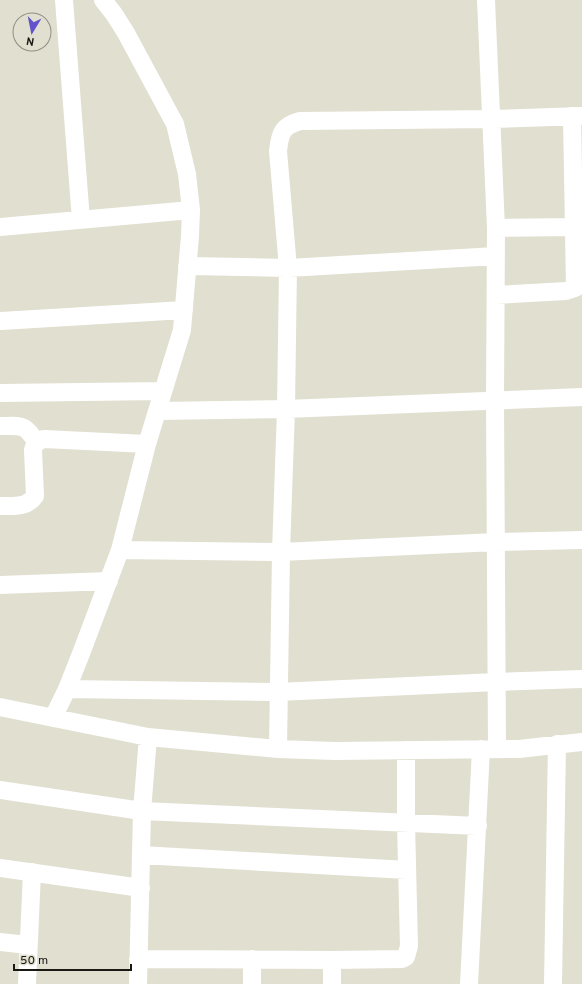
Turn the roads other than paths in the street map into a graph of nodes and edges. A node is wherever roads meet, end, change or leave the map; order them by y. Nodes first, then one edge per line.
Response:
1 (64, 0) edge
2 (103, 0) edge
3 (486, 0) edge
4 (114, 7) edge
5 (577, 116) edge
6 (492, 119) junction
7 (191, 210) junction
8 (81, 220) junction
9 (0, 227) edge
10 (573, 227) junction
11 (496, 228) junction
12 (496, 256) junction
13 (578, 256) edge
14 (187, 266) junction
15 (288, 268) junction
16 (496, 295) junction
17 (184, 310) junction
18 (1, 321) edge
19 (163, 391) junction
20 (0, 393) edge
21 (582, 397) edge
22 (495, 400) junction
23 (286, 409) junction
24 (158, 411) junction
25 (0, 426) edge
26 (37, 443) junction
27 (147, 444) junction
28 (0, 506) edge
29 (582, 540) edge
30 (496, 542) junction
31 (120, 550) junction
32 (281, 552) junction
33 (109, 581) junction
34 (0, 585) edge
35 (582, 680) edge
36 (496, 682) junction
37 (67, 689) junction
38 (278, 692) junction
39 (0, 707) edge
40 (53, 718) junction
41 (148, 738) junction
42 (582, 742) edge
43 (557, 744) junction
44 (278, 749) junction
45 (489, 749) junction
46 (406, 750) junction
47 (0, 790) edge
48 (142, 811) junction
49 (406, 823) junction
50 (478, 826) junction
51 (142, 855) junction
52 (0, 868) edge
53 (407, 870) junction
54 (32, 872) junction
55 (141, 888) junction
56 (0, 942) edge
57 (28, 945) junction
58 (138, 959) junction
59 (252, 959) junction
60 (332, 960) junction
61 (27, 984) edge
62 (138, 984) edge
63 (252, 984) edge
64 (332, 984) edge
65 (469, 984) edge
66 (553, 984) edge

1 - 8 street
2 - 4 street
3 - 6 street
4 - 7 street
5 - 6 street
5 - 10 street
6 - 11 street
6 - 15 street
7 - 8 street
7 - 14 street
8 - 9 street
10 - 11 street
10 - 13 street
11 - 12 street
12 - 15 street
12 - 16 street
13 - 16 street
14 - 15 street
14 - 17 street
15 - 23 street
16 - 22 street
17 - 18 street
17 - 19 street
19 - 20 street
19 - 24 street
21 - 22 street
22 - 23 street
22 - 30 street
23 - 24 street
23 - 32 street
24 - 27 street
25 - 26 street
26 - 27 street
26 - 28 street
27 - 31 street
29 - 30 street
30 - 32 street
30 - 36 street
31 - 32 street
31 - 33 street
32 - 38 street
33 - 34 street
33 - 37 street
35 - 36 street
36 - 38 street
36 - 45 street
37 - 38 street
37 - 40 street
38 - 44 street
39 - 40 street
40 - 41 street
41 - 44 street
41 - 48 street
42 - 43 street
43 - 45 street
43 - 66 street
44 - 46 street
45 - 46 street
45 - 50 street
46 - 49 street
47 - 48 street
48 - 49 street
48 - 51 street
49 - 50 street
49 - 53 street
50 - 65 street
51 - 53 street
51 - 55 street
52 - 54 street
53 - 60 street
54 - 55 street
54 - 57 street
55 - 58 street
56 - 57 street
57 - 61 street
58 - 59 street
58 - 62 street
59 - 60 street
59 - 63 street
60 - 64 street

